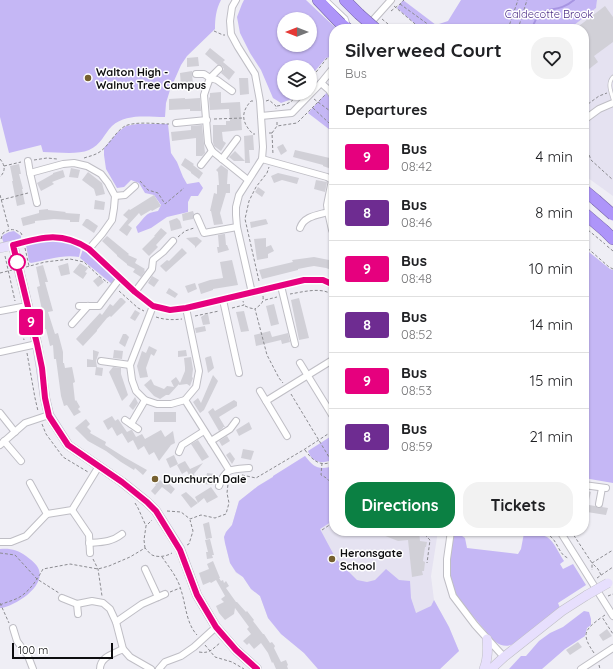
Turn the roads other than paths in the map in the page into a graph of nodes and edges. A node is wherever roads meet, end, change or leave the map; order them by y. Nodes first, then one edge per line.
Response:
1 (236, 0) edge
2 (318, 0) edge
3 (327, 0) edge
4 (345, 0) edge
5 (391, 0) edge
6 (380, 22) edge
7 (342, 24) edge
8 (348, 24) edge
9 (369, 24) edge
10 (219, 69) dead end
11 (329, 73) edge
12 (196, 74) dead end
13 (613, 77) edge
14 (210, 78) junction
15 (321, 83) junction
16 (329, 90) edge
17 (232, 91) dead end
18 (613, 99) edge
19 (613, 103) edge
20 (261, 116) junction
21 (589, 117) edge
22 (207, 120) junction
23 (176, 123) road end
24 (237, 139) dead end
25 (212, 151) junction
26 (222, 159) junction
27 (262, 159) junction
28 (28, 161) road end
29 (201, 165) dead end
30 (30, 173) junction
31 (329, 178) edge
32 (248, 180) junction
33 (135, 186) road end
34 (589, 194) edge
35 (329, 195) edge
36 (115, 196) junction
37 (37, 203) dead end
38 (328, 212) junction
39 (613, 215) edge
40 (329, 216) edge
41 (197, 217) dead end
42 (589, 219) edge
43 (237, 227) junction
44 (300, 228) dead end
45 (613, 239) edge
46 (173, 241) road end
47 (13, 245) junction
48 (0, 248) edge
49 (89, 249) junction
50 (120, 278) junction
51 (329, 283) edge
52 (281, 286) junction
53 (135, 292) junction
54 (252, 293) junction
55 (223, 300) junction
56 (27, 306) junction
57 (79, 306) dead end
58 (88, 306) junction
59 (153, 306) junction
60 (186, 308) junction
61 (0, 311) edge
62 (72, 324) dead end
63 (37, 344) junction
64 (295, 344) dead end
65 (0, 352) edge
66 (101, 361) dead end
67 (329, 362) edge
68 (300, 363) dead end
69 (130, 365) junction
70 (239, 372) dead end
71 (307, 375) junction
72 (260, 391) dead end
73 (145, 400) junction
74 (184, 400) junction
75 (266, 401) junction
76 (329, 409) edge
77 (0, 413) edge
78 (49, 416) junction
79 (125, 420) dead end
80 (236, 421) dead end
81 (131, 424) junction
82 (138, 429) dead end
83 (204, 431) junction
84 (15, 432) junction
85 (287, 436) dead end
86 (211, 441) junction
87 (2, 443) edge
88 (179, 452) dead end
89 (21, 461) dead end
90 (99, 466) junction
91 (249, 468) dead end
92 (229, 470) junction
93 (30, 483) dead end
94 (219, 486) dead end
95 (589, 486) edge
96 (599, 504) dead end
97 (72, 510) junction
98 (47, 514) junction
99 (122, 534) dead end
100 (450, 536) edge
101 (563, 536) edge
102 (0, 542) edge
103 (89, 543) junction
104 (90, 553) road end
105 (145, 569) dead end
106 (611, 581) edge
107 (165, 594) road end
108 (158, 596) junction
109 (62, 598) road end
110 (77, 604) junction
111 (78, 614) dead end
112 (613, 616) edge
113 (116, 622) junction
114 (216, 627) junction
115 (13, 628) road end
116 (487, 638) junction
117 (613, 648) edge
118 (123, 649) junction
119 (504, 657) junction
120 (33, 669) edge
121 (100, 669) edge
122 (151, 669) edge
123 (159, 669) edge
124 (257, 669) edge
125 (484, 669) edge
126 (491, 669) edge
127 (581, 669) edge

1 - 20 street
2 - 7 highway
3 - 8 lane
4 - 6 highway, bridge
5 - 9 street
10 - 14 street
11 - 15 street
12 - 14 street
13 - 18 lane
14 - 17 street
14 - 22 street
15 - 16 street
15 - 20 street
19 - 21 street
20 - 27 street
22 - 23 street
22 - 25 street
24 - 26 street
25 - 26 street
25 - 29 street
26 - 32 street
27 - 31 street
27 - 32 street
28 - 30 street
30 - 36 street
30 - 37 street
32 - 43 street
33 - 36 street
34 - 39 highway, bridge
35 - 38 street
36 - 49 street
38 - 40 street
38 - 44 street
41 - 43 street
42 - 45 highway, bridge
43 - 54 street
46 - 53 street
47 - 48 street
47 - 49 street
47 - 56 street
49 - 50 street
50 - 53 street
50 - 58 street
51 - 52 street
52 - 54 street
52 - 64 street
53 - 59 street
54 - 55 street
55 - 60 street
55 - 70 street
56 - 61 street
56 - 63 street
57 - 58 street
58 - 62 street
59 - 60 street
59 - 69 street
60 - 74 street
63 - 65 street
63 - 78 street
66 - 69 street
67 - 71 street
68 - 71 street
69 - 73 street
71 - 75 street
71 - 76 street
72 - 75 street
73 - 74 street
73 - 81 street
74 - 83 street
75 - 85 street
77 - 84 street
78 - 84 street
78 - 90 street
79 - 81 street
80 - 86 street
81 - 82 street
83 - 86 street
83 - 88 street
84 - 87 street
86 - 92 street
87 - 89 street
90 - 97 street
90 - 114 street
91 - 92 street
92 - 94 street
93 - 98 street
95 - 96 street
97 - 98 street
97 - 103 street
98 - 102 street
99 - 103 street
100 - 116 street
101 - 112 street
103 - 104 street
105 - 108 street
106 - 119 street, bridge
107 - 108 street
108 - 113 street
109 - 110 street
110 - 111 street
110 - 113 street
113 - 118 street
114 - 123 street
114 - 124 street
115 - 120 street
116 - 119 street
116 - 125 street
117 - 127 street
118 - 121 street
118 - 122 street
119 - 126 street

